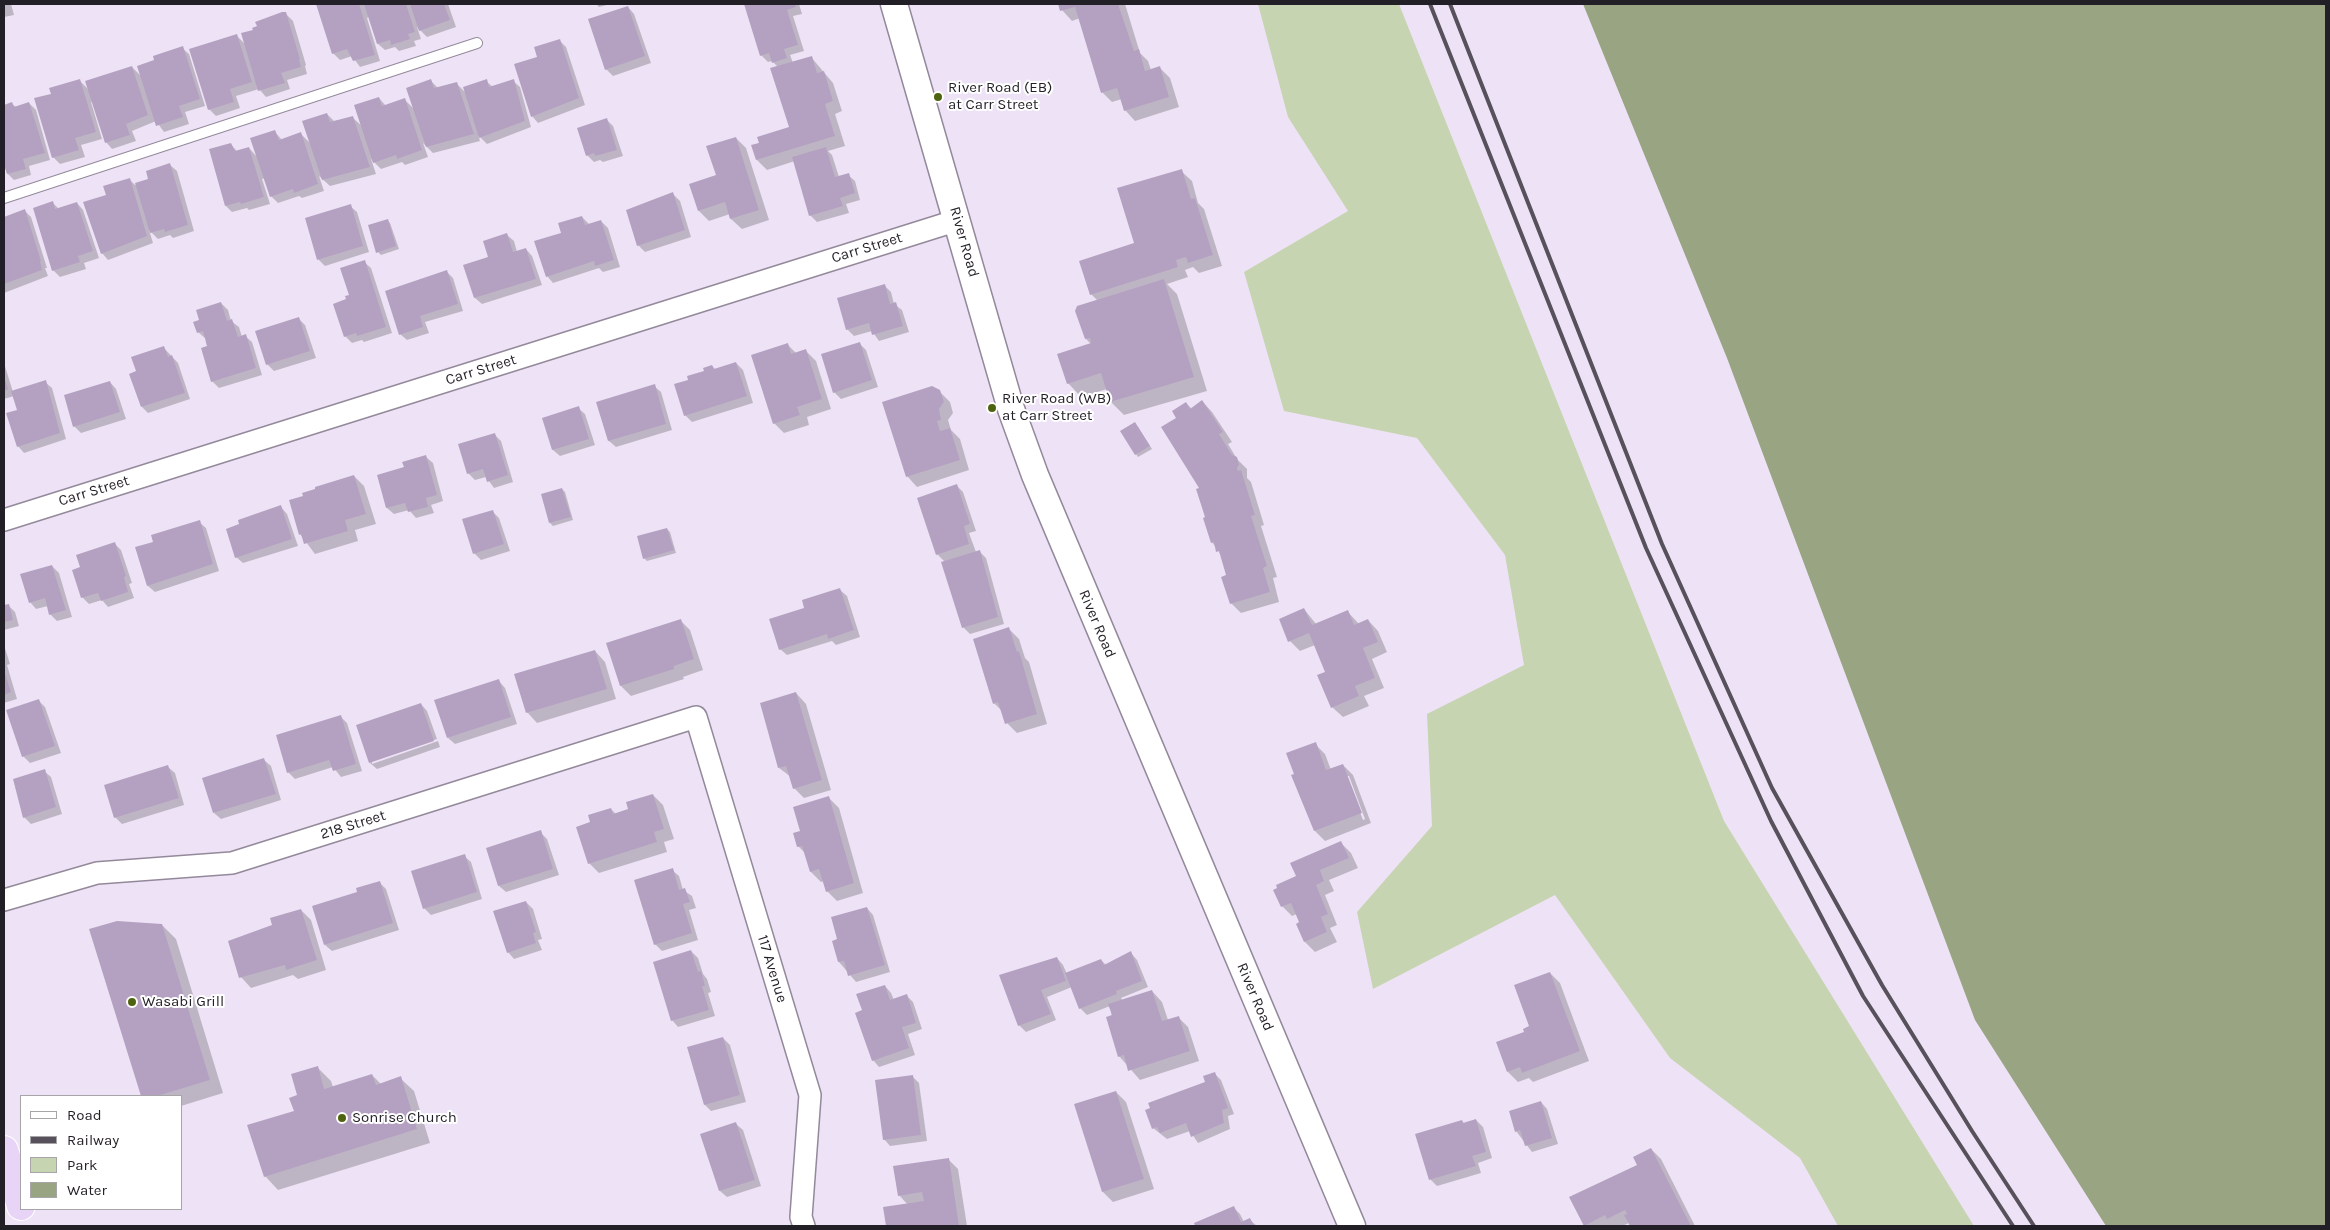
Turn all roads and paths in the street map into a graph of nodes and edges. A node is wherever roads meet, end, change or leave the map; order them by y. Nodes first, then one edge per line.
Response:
1 (894, 4) edge
2 (477, 43) dead end
3 (4, 198) edge
4 (958, 220) junction
5 (4, 520) edge
6 (696, 717) joint
7 (4, 900) edge
8 (4, 1150) edge
9 (20, 1201) edge
10 (23, 1210) edge
11 (28, 1226) edge
12 (804, 1226) edge
13 (1352, 1226) edge

1 - 4 street, River Road
2 - 3 lane
4 - 5 street, Carr Street
4 - 13 street, River Road
6 - 7 street, 218 Street
6 - 12 street, 117 Avenue
8 - 9 highway
10 - 11 highway

